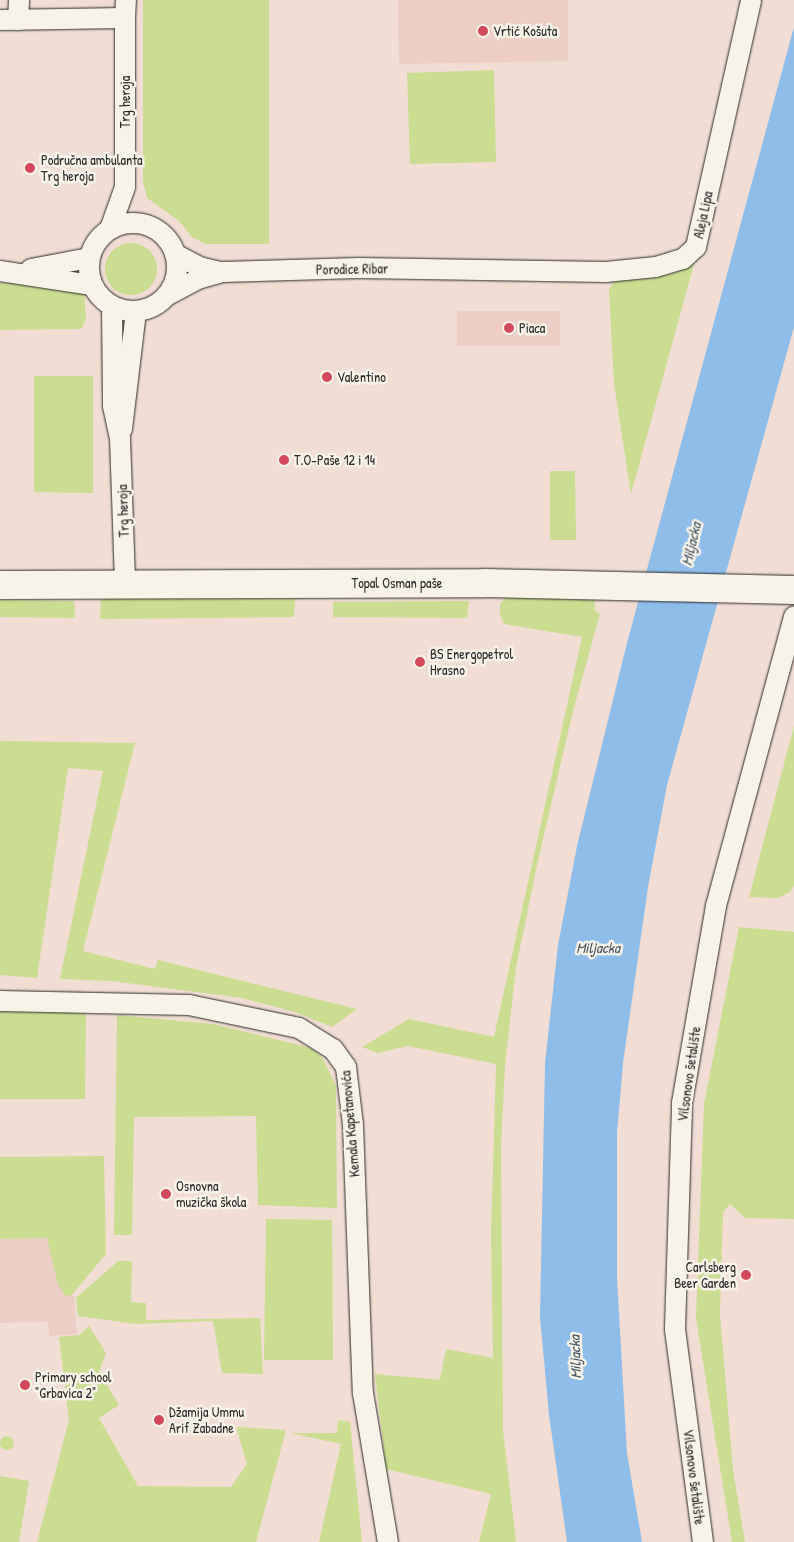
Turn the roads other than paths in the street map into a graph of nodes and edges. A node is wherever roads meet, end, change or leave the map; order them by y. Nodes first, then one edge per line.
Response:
1 (19, 0) edge
2 (751, 0) edge
3 (126, 9) edge
4 (9, 20) edge
5 (125, 187) junction
6 (136, 223) junction
7 (110, 229) junction
8 (175, 254) junction
9 (89, 258) junction
10 (484, 269) joint
11 (7, 272) edge
12 (220, 272) junction
13 (92, 285) junction
14 (168, 295) junction
15 (112, 306) junction
16 (136, 312) junction
17 (120, 438) junction
18 (125, 584) junction
19 (0, 585) edge
20 (794, 590) edge
21 (794, 616) edge
22 (0, 1001) edge
23 (388, 1542) edge
24 (703, 1542) edge

1 - 4 street
2 - 10 street, Aleja Lipa
3 - 4 street
3 - 5 street, Trg heroja
5 - 6 street, Trg heroja
5 - 7 street, Trg heroja
6 - 7 street
6 - 8 street
7 - 9 street
8 - 12 street, Porodice Ribar
8 - 14 street
9 - 11 street
9 - 13 street
10 - 12 street, Porodice Ribar
11 - 13 street
12 - 14 street, Porodice Ribar
13 - 15 street
14 - 16 street
15 - 16 street
15 - 17 street, Trg heroja
16 - 17 street, Trg heroja
17 - 18 street, Trg heroja
18 - 19 street, Topal Osman paše
18 - 20 street, Topal Osman paše
21 - 24 street, Vilsonovo šetalište
22 - 23 street, Kemala Kapetanovića

